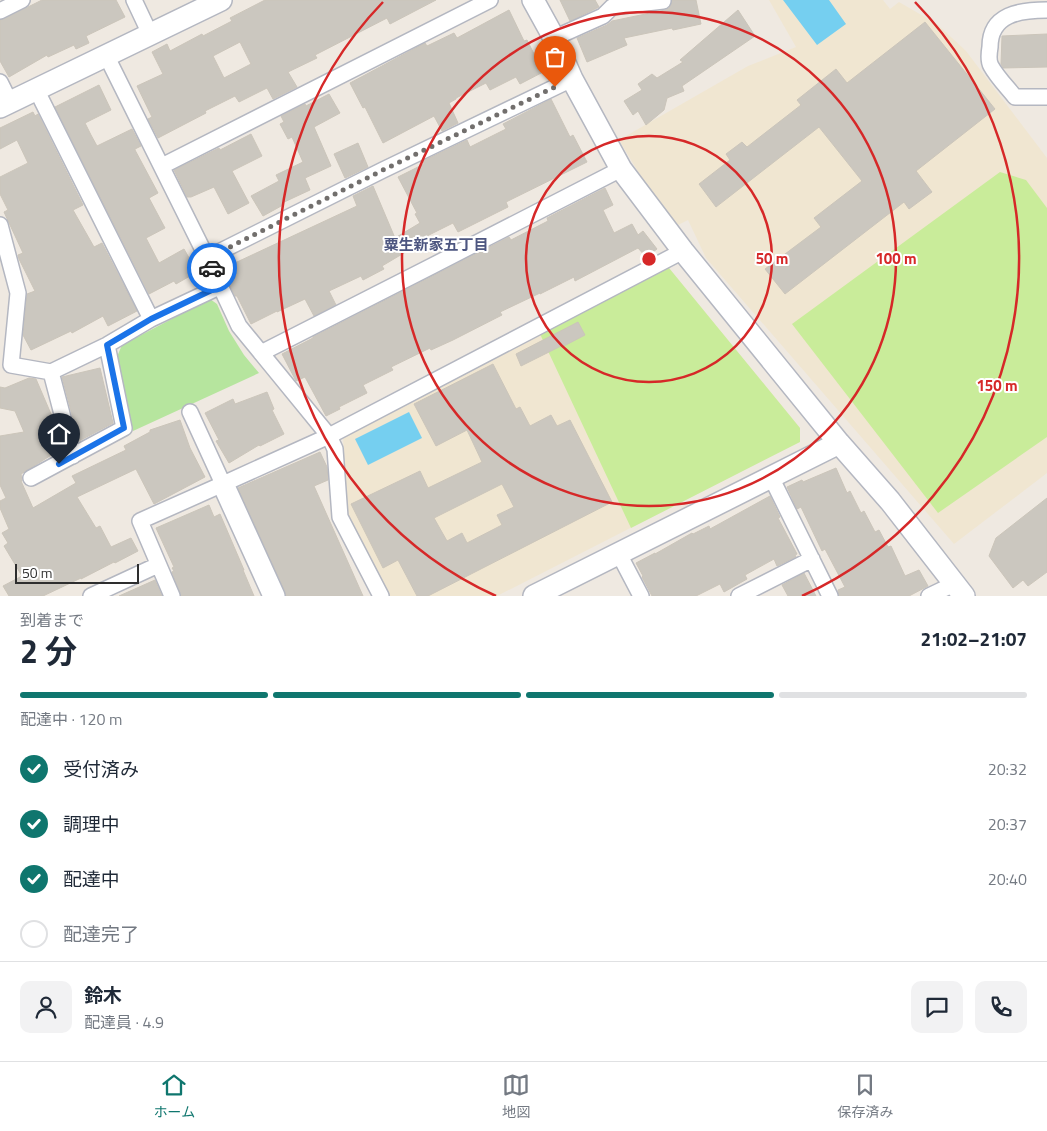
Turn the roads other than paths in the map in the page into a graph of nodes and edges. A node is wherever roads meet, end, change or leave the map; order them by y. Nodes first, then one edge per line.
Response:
1 (22, 0) edge
2 (134, 0) edge
3 (222, 0) edge
4 (490, 0) edge
5 (533, 0) edge
6 (663, 1) dead end
7 (611, 3) edge
8 (1047, 10) edge
9 (0, 11) edge
10 (150, 34) junction
11 (554, 38) junction
12 (106, 55) junction
13 (572, 79) junction
14 (0, 82) edge
15 (36, 89) junction
16 (1047, 97) edge
17 (5, 104) edge
18 (162, 166) junction
19 (621, 169) junction
20 (0, 224) edge
21 (683, 251) junction
22 (208, 258) junction
23 (220, 286) junction
24 (151, 319) junction
25 (107, 345) junction
26 (261, 353) junction
27 (51, 372) junction
28 (190, 412) dead end
29 (328, 436) junction
30 (839, 443) junction
31 (73, 456) junction
32 (771, 477) junction
33 (31, 478) dead end
34 (223, 484) junction
35 (619, 554) junction
36 (812, 559) junction
37 (158, 565) junction
38 (959, 590) edge
39 (91, 596) edge
40 (172, 596) edge
41 (274, 596) edge
42 (381, 596) edge
43 (534, 596) edge
44 (640, 596) edge
45 (739, 596) edge
46 (830, 596) edge
47 (929, 596) edge

1 - 9 street
2 - 10 street
3 - 10 street
4 - 18 street
5 - 11 street
6 - 7 street
7 - 11 street
8 - 16 street
10 - 12 street
11 - 13 street
12 - 15 street
12 - 18 street
13 - 19 street
13 - 22 street
14 - 17 street
15 - 17 street
15 - 24 street
18 - 22 street
19 - 21 street
19 - 26 street
20 - 27 street
21 - 29 street
21 - 30 street
22 - 23 street
23 - 24 street
23 - 26 street
24 - 25 street
25 - 27 street
25 - 31 street
26 - 29 street
27 - 31 street
28 - 34 street
29 - 34 street
29 - 42 street
30 - 32 street
30 - 38 street
31 - 33 street
32 - 35 street
32 - 36 street
34 - 37 street
34 - 41 street
35 - 43 street
35 - 44 street
36 - 45 street
36 - 46 street
37 - 39 street
37 - 40 street
38 - 47 street

